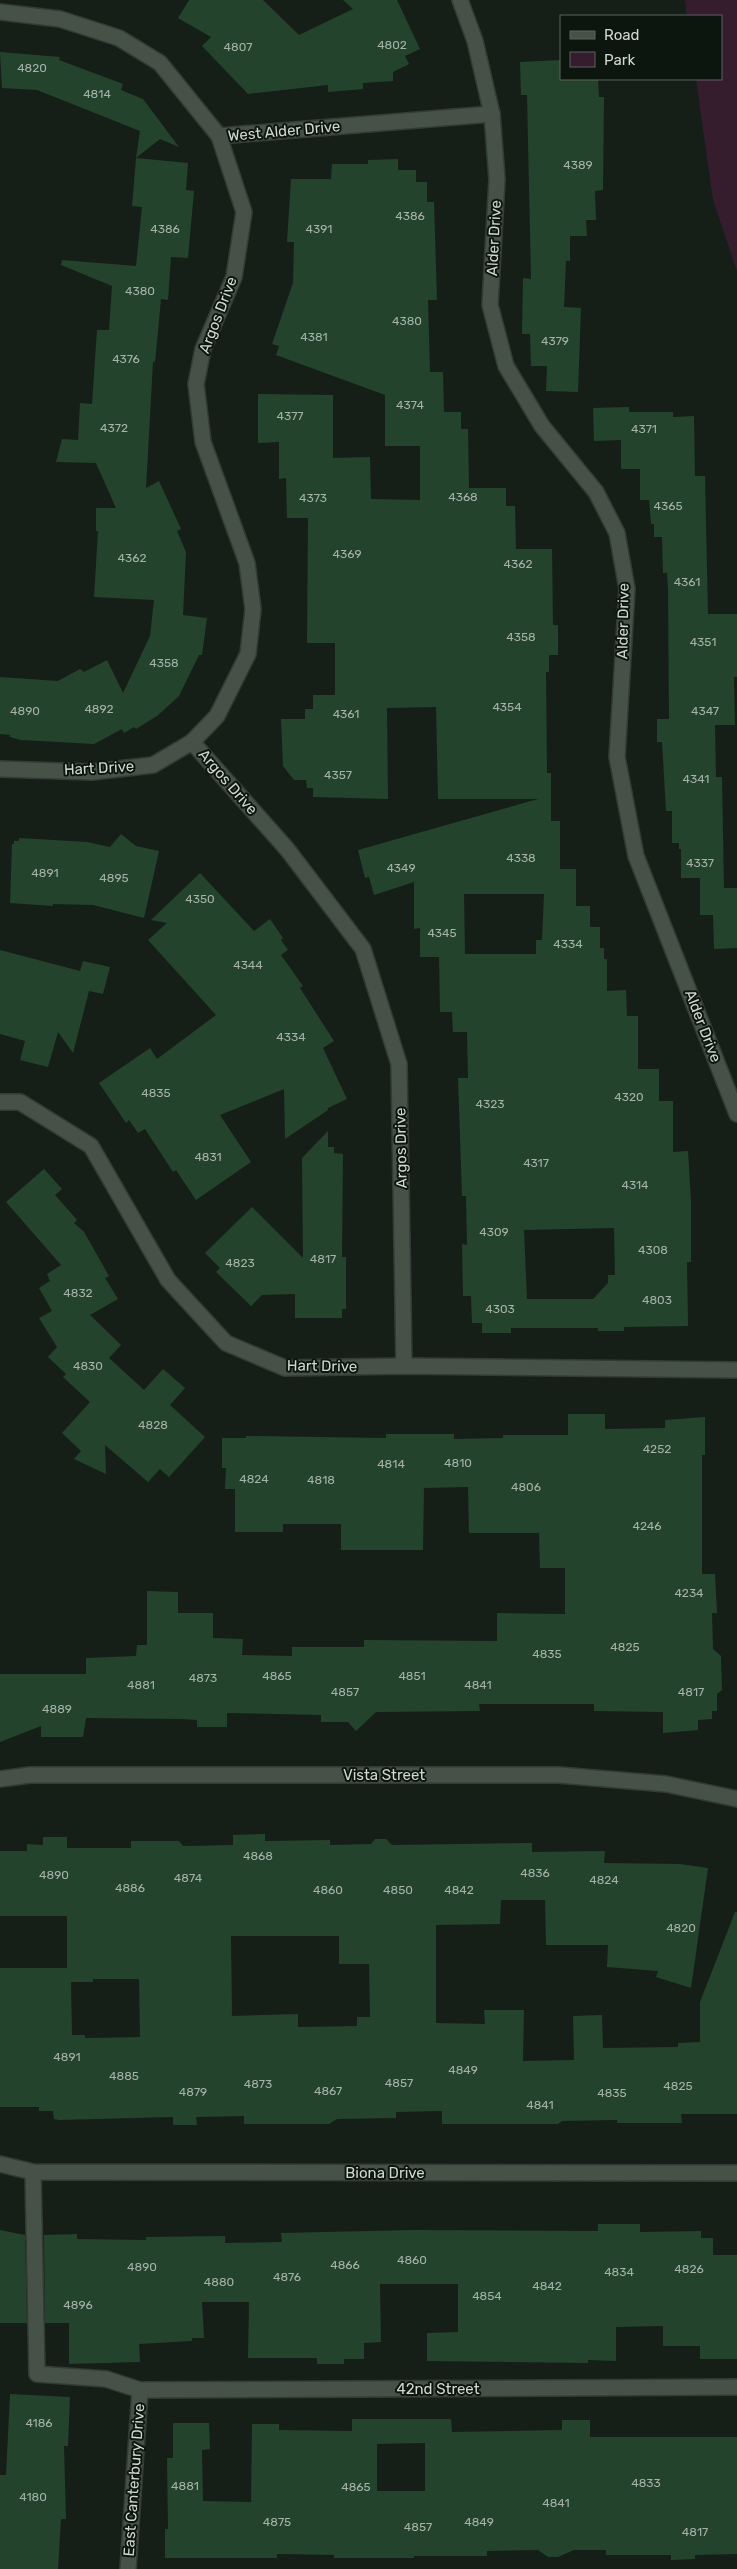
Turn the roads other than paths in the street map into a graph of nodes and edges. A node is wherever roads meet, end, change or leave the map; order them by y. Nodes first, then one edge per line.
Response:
1 (460, 0) edge
2 (0, 12) edge
3 (492, 114) junction
4 (219, 136) junction
5 (192, 742) junction
6 (0, 769) edge
7 (0, 1102) edge
8 (737, 1114) edge
9 (404, 1366) junction
10 (737, 1370) edge
11 (0, 1779) edge
12 (737, 1800) edge
13 (0, 2164) edge
14 (33, 2172) junction
15 (737, 2173) edge
16 (737, 2387) edge
17 (140, 2390) junction
18 (128, 2569) edge

1 - 3 street, Alder Drive
2 - 4 street, West Alder Drive
3 - 4 street, West Alder Drive
3 - 8 street, Alder Drive
4 - 5 street, Argos Drive
5 - 6 street, Hart Drive
5 - 9 street, Argos Drive
7 - 9 street, Hart Drive
9 - 10 street, Hart Drive
11 - 12 street, Vista Street
13 - 14 street, Biona Drive
14 - 15 street, Biona Drive
14 - 17 street, 42nd Street
16 - 17 street, 42nd Street
17 - 18 street, East Canterbury Drive

